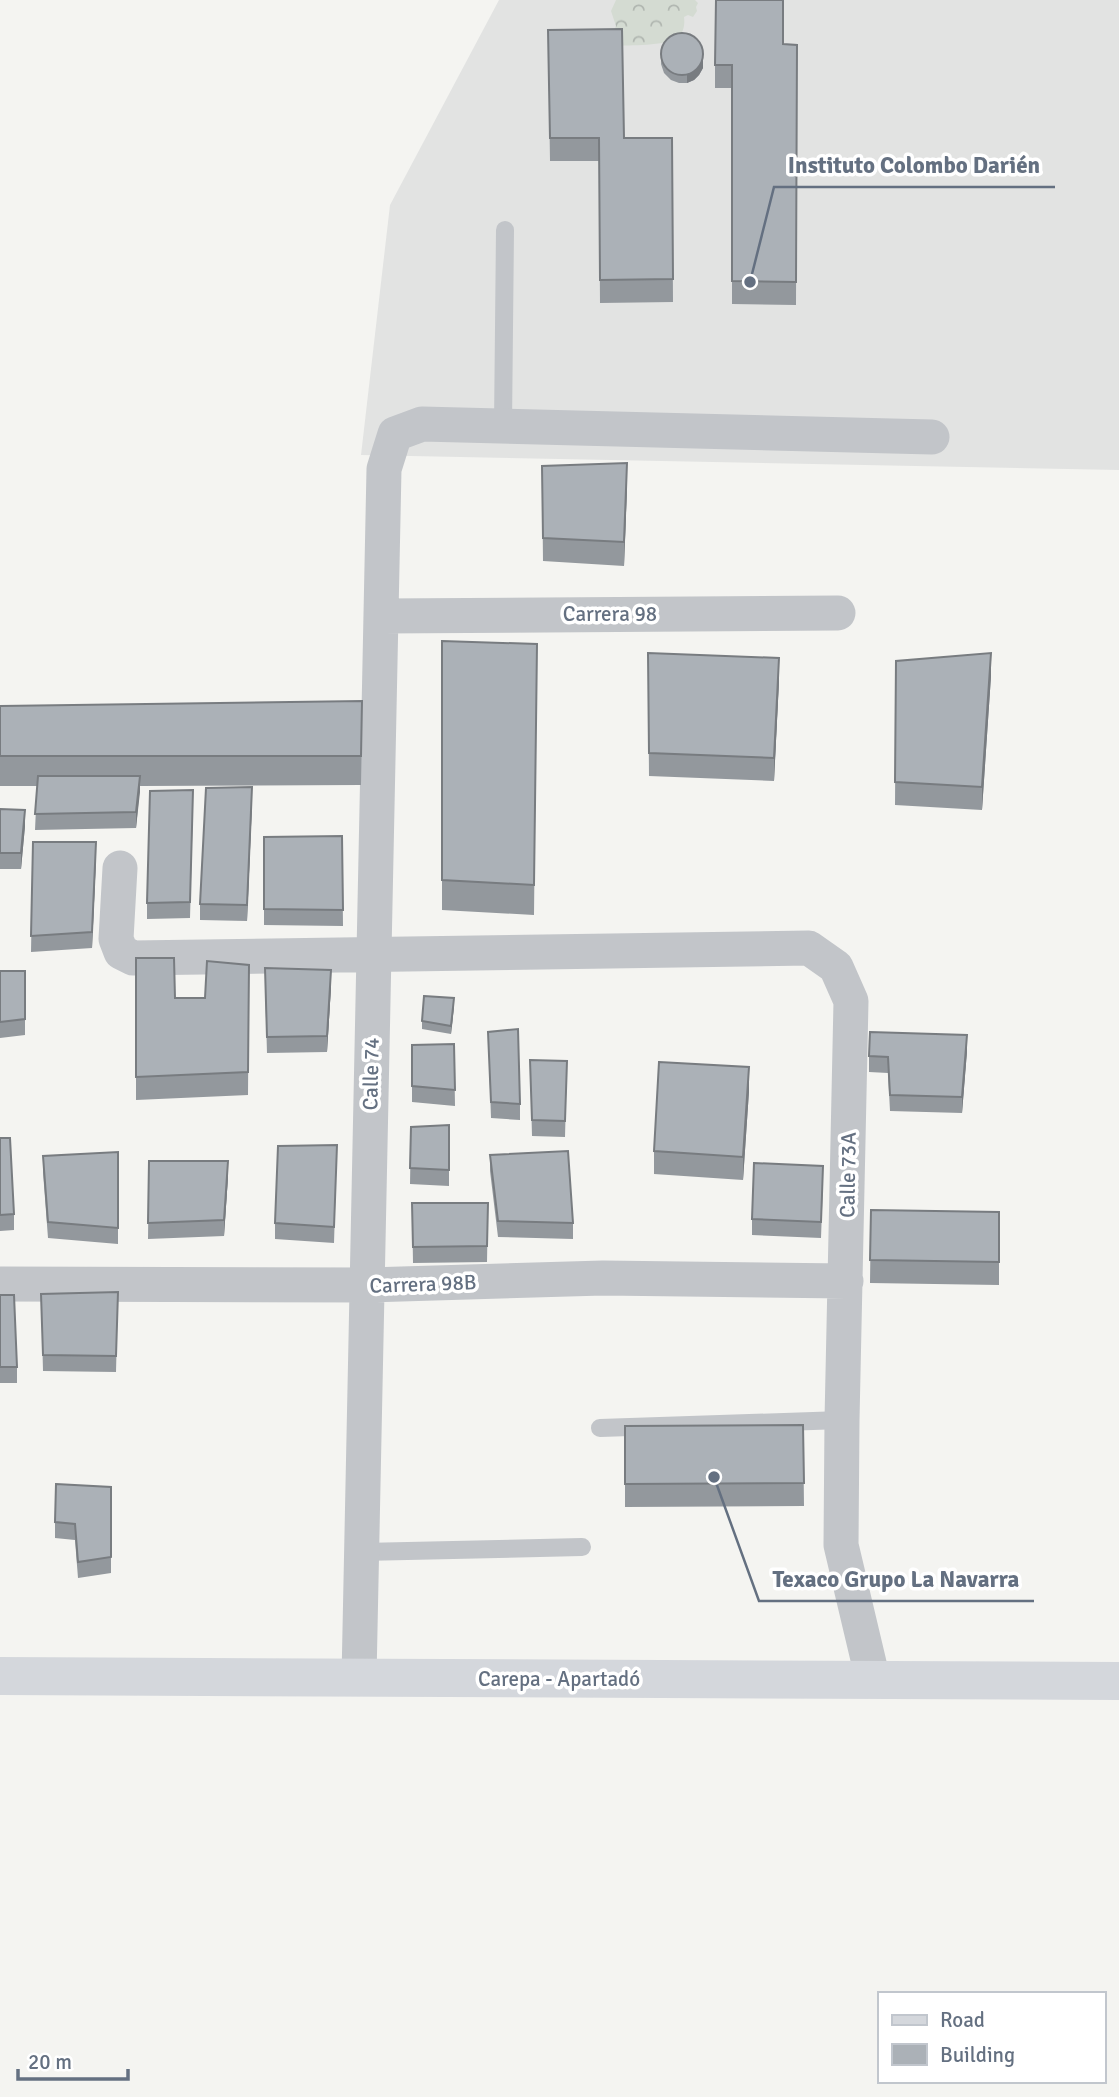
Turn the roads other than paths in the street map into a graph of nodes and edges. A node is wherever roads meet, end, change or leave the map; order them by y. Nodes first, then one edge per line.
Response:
1 (505, 230) dead end
2 (503, 426) junction
3 (932, 437) dead end
4 (838, 613) dead end
5 (382, 616) junction
6 (120, 868) dead end
7 (373, 955) junction
8 (846, 1281) junction
9 (0, 1284) edge
10 (368, 1285) junction
11 (842, 1420) junction
12 (600, 1428) dead end
13 (582, 1547) dead end
14 (362, 1552) junction
15 (0, 1676) edge
16 (359, 1678) junction
17 (873, 1680) junction
18 (1119, 1681) edge

1 - 2 lane
2 - 3 street, Calle 74
2 - 5 street, Calle 74
4 - 5 street, Carrera 98
5 - 7 street, Calle 74
6 - 7 street
7 - 8 street, Calle 73A
7 - 10 street, Calle 74
8 - 10 street, Carrera 98B
8 - 11 street, Calle 73A
9 - 10 street, Carrera 98B
10 - 14 street, Calle 74
11 - 12 lane
11 - 17 street, Calle 73A
13 - 14 lane
14 - 16 street, Calle 74
15 - 16 main road, Carepa - Apartadó
16 - 17 main road, Carepa - Apartadó
17 - 18 main road, Carepa - Apartadó

